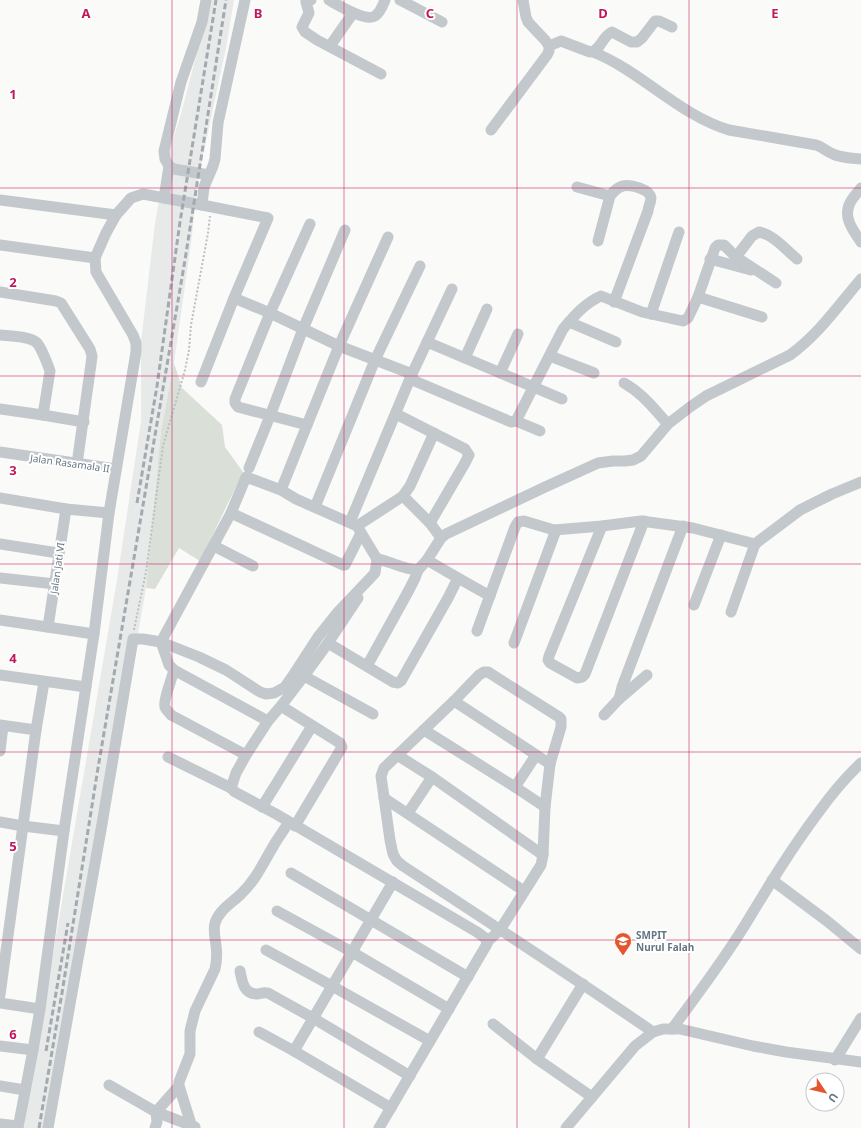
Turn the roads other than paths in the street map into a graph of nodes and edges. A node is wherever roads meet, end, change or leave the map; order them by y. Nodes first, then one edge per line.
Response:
1 (206, 0) edge
2 (245, 0) edge
3 (329, 0) edge
4 (385, 0) edge
5 (400, 0) edge
6 (523, 0) edge
7 (307, 1) edge
8 (353, 13) junction
9 (442, 22) dead end
10 (672, 27) dead end
11 (330, 46) junction
12 (549, 46) junction
13 (593, 52) junction
14 (381, 74) dead end
15 (491, 130) dead end
16 (861, 159) edge
17 (169, 166) junction
18 (209, 175) junction
19 (577, 187) dead end
20 (861, 188) edge
21 (164, 194) junction
22 (610, 196) junction
23 (0, 200) edge
24 (205, 204) junction
25 (116, 215) junction
26 (310, 224) dead end
27 (345, 230) dead end
28 (679, 232) dead end
29 (388, 237) dead end
30 (598, 241) dead end
31 (861, 242) edge
32 (0, 245) edge
33 (736, 257) junction
34 (95, 258) junction
35 (797, 259) dead end
36 (710, 260) junction
37 (420, 266) dead end
38 (759, 272) junction
39 (861, 278) edge
40 (776, 283) dead end
41 (452, 289) dead end
42 (0, 292) edge
43 (698, 296) junction
44 (234, 298) junction
45 (614, 302) junction
46 (487, 309) dead end
47 (270, 313) junction
48 (651, 314) junction
49 (762, 317) dead end
50 (569, 322) junction
51 (303, 329) junction
52 (518, 334) dead end
53 (0, 335) edge
54 (427, 342) junction
55 (616, 342) dead end
56 (339, 346) junction
57 (550, 356) junction
58 (465, 358) junction
59 (375, 360) junction
60 (500, 373) junction
61 (594, 374) dead end
62 (411, 377) junction
63 (201, 382) dead end
64 (624, 383) dead end
65 (534, 387) junction
66 (562, 399) dead end
67 (0, 409) edge
68 (396, 414) junction
69 (43, 415) junction
70 (270, 416) junction
71 (516, 421) junction
72 (84, 422) junction
73 (668, 424) junction
74 (307, 425) junction
75 (540, 431) dead end
76 (434, 433) junction
77 (0, 452) edge
78 (77, 464) junction
79 (249, 468) dead end
80 (116, 469) junction
81 (861, 482) edge
82 (282, 490) junction
83 (403, 496) junction
84 (0, 498) edge
85 (315, 507) junction
86 (66, 509) junction
87 (109, 513) junction
88 (231, 513) junction
89 (644, 521) junction
90 (430, 523) junction
91 (602, 526) junction
92 (683, 526) junction
93 (356, 527) junction
94 (556, 530) junction
95 (721, 535) junction
96 (441, 538) junction
97 (0, 544) edge
98 (755, 544) junction
99 (214, 546) junction
100 (58, 553) junction
101 (377, 559) junction
102 (427, 560) junction
103 (253, 566) dead end
104 (418, 570) junction
105 (375, 573) junction
106 (0, 578) edge
107 (458, 578) junction
108 (54, 584) junction
109 (490, 596) junction
110 (694, 605) dead end
111 (731, 612) dead end
112 (0, 620) edge
113 (48, 627) junction
114 (477, 631) dead end
115 (94, 634) junction
116 (161, 642) junction
117 (328, 643) junction
118 (514, 643) dead end
119 (367, 666) junction
120 (174, 670) junction
121 (0, 675) edge
122 (647, 675) dead end
123 (304, 676) junction
124 (44, 682) junction
125 (86, 687) junction
126 (619, 699) junction
127 (454, 701) junction
128 (282, 706) junction
129 (373, 714) dead end
130 (604, 715) dead end
131 (268, 721) junction
132 (2, 725) edge
133 (312, 726) junction
134 (36, 730) junction
135 (424, 730) junction
136 (0, 751) edge
137 (246, 755) junction
138 (397, 755) junction
139 (536, 755) junction
140 (168, 757) dead end
141 (861, 763) edge
142 (550, 764) junction
143 (432, 777) junction
144 (514, 787) junction
145 (231, 788) junction
146 (384, 798) junction
147 (262, 807) junction
148 (544, 807) junction
149 (408, 813) junction
150 (0, 822) edge
151 (292, 824) junction
152 (23, 826) junction
153 (64, 831) junction
154 (543, 855) junction
155 (291, 873) dead end
156 (772, 880) junction
157 (393, 882) junction
158 (524, 891) junction
159 (277, 911) dead end
160 (371, 920) junction
161 (500, 930) junction
162 (487, 942) junction
163 (861, 949) edge
164 (266, 950) dead end
165 (352, 952) junction
166 (240, 971) dead end
167 (468, 977) junction
168 (583, 984) junction
169 (332, 986) junction
170 (0, 995) edge
171 (0, 1003) edge
172 (40, 1009) junction
173 (449, 1009) junction
174 (313, 1018) junction
175 (861, 1018) edge
176 (493, 1024) dead end
177 (672, 1029) junction
178 (260, 1032) dead end
179 (652, 1032) junction
180 (430, 1041) junction
181 (0, 1046) edge
182 (33, 1050) junction
183 (294, 1051) junction
184 (537, 1059) junction
185 (835, 1060) junction
186 (861, 1062) edge
187 (410, 1076) junction
188 (109, 1085) dead end
189 (0, 1086) edge
190 (179, 1086) junction
191 (25, 1090) junction
192 (592, 1097) junction
193 (391, 1108) junction
194 (156, 1123) edge
195 (0, 1124) edge
196 (194, 1126) edge
197 (18, 1127) edge
198 (48, 1128) edge
199 (378, 1128) edge
200 (566, 1128) edge

1 - 17 street
2 - 18 street
3 - 8 street
4 - 8 street
5 - 9 street
6 - 12 street
7 - 11 street
8 - 11 street
10 - 13 street
11 - 14 street
12 - 13 street
12 - 15 street
13 - 16 street
17 - 18 street
17 - 21 street
18 - 24 street
19 - 22 street
20 - 31 street
21 - 24 street
21 - 25 street
22 - 30 street
22 - 45 street
23 - 25 street
24 - 44 street
25 - 34 street
26 - 47 street
27 - 51 street
28 - 48 street
29 - 56 street
32 - 34 street
33 - 35 street
33 - 36 street
33 - 38 street
34 - 80 street
36 - 38 street
36 - 43 street
37 - 59 street
38 - 40 street
39 - 73 street
41 - 54 street
42 - 72 street
43 - 48 street
43 - 49 street
44 - 47 street
44 - 63 street
45 - 48 street
45 - 50 street
46 - 58 street
47 - 51 street
47 - 70 street
50 - 55 street
50 - 57 street
51 - 56 street
51 - 70 street
52 - 60 street
53 - 69 street
54 - 58 street
54 - 62 street
56 - 59 street
56 - 74 street
57 - 61 street
57 - 65 street
58 - 60 street
59 - 62 street
59 - 85 street
60 - 65 street
62 - 68 street
62 - 71 street
64 - 73 street
65 - 66 street
65 - 71 street
67 - 69 street
68 - 76 street
68 - 93 street
69 - 72 street
70 - 74 street
70 - 79 street
71 - 75 street
72 - 78 street
73 - 96 street
74 - 82 street
76 - 83 street
76 - 90 street
77 - 78 street, Jalan Rasamala II
78 - 80 street, Jalan Rasamala II
80 - 87 street
81 - 98 street
82 - 85 street
82 - 88 street
83 - 90 street
83 - 93 street
84 - 86 street
85 - 93 street
86 - 87 street
86 - 100 street, Jalan Jati VI
87 - 115 street
88 - 93 street
88 - 99 street
89 - 91 street
89 - 91 street
89 - 92 street
90 - 96 street
91 - 94 street
92 - 95 street
92 - 126 street
93 - 101 street
94 - 109 street
94 - 118 street
95 - 98 street
95 - 110 street
96 - 102 street
97 - 100 street
98 - 111 street
99 - 103 street
99 - 116 street
100 - 108 street, Jalan Jati VI
101 - 104 street
101 - 105 street
102 - 104 street
102 - 107 street
104 - 119 street
105 - 116 street
105 - 117 street
106 - 108 street
107 - 109 street
107 - 119 street
108 - 113 street, Jalan Jati VI
109 - 114 street
112 - 113 street
113 - 115 street
115 - 125 street
116 - 120 street
116 - 198 street
117 - 119 street
117 - 123 street
120 - 131 street
120 - 137 street
121 - 124 street
122 - 126 street
123 - 128 street
123 - 129 street
124 - 125 street
124 - 134 street
125 - 153 street
126 - 130 street
127 - 135 street
127 - 139 street
127 - 142 street
128 - 131 street
128 - 133 street
131 - 137 street
132 - 134 street
132 - 136 street
133 - 147 street
133 - 151 street
134 - 152 street
135 - 138 street
135 - 144 street
137 - 145 street
138 - 143 street
138 - 146 street
139 - 142 street
139 - 144 street
140 - 145 street
141 - 156 street
142 - 148 street
143 - 149 street
143 - 154 street
144 - 148 street
145 - 147 street
146 - 149 street
146 - 161 street
147 - 151 street
148 - 154 street
149 - 158 street
150 - 152 street
151 - 157 street
151 - 190 street
152 - 153 street
152 - 170 street
153 - 172 street
154 - 158 street
155 - 160 street
156 - 163 street
156 - 177 street
157 - 160 street
157 - 162 street
158 - 161 street
159 - 165 street
160 - 165 street
160 - 167 street
161 - 162 street
161 - 168 street
162 - 167 street
164 - 169 street
165 - 169 street
165 - 173 street
166 - 174 street
167 - 173 street
168 - 179 street
168 - 184 street
169 - 174 street
169 - 180 street
171 - 172 street
172 - 182 street
173 - 180 street
174 - 183 street
174 - 187 street
175 - 185 street
176 - 184 street
177 - 179 street
177 - 185 street
178 - 183 street
179 - 192 street
180 - 187 street
181 - 182 street
182 - 191 street
183 - 193 street
184 - 192 street
185 - 186 street
187 - 193 street
188 - 194 street
189 - 191 street
190 - 194 street
190 - 196 street
191 - 197 street
192 - 200 street
193 - 199 street
194 - 196 street
195 - 197 street

